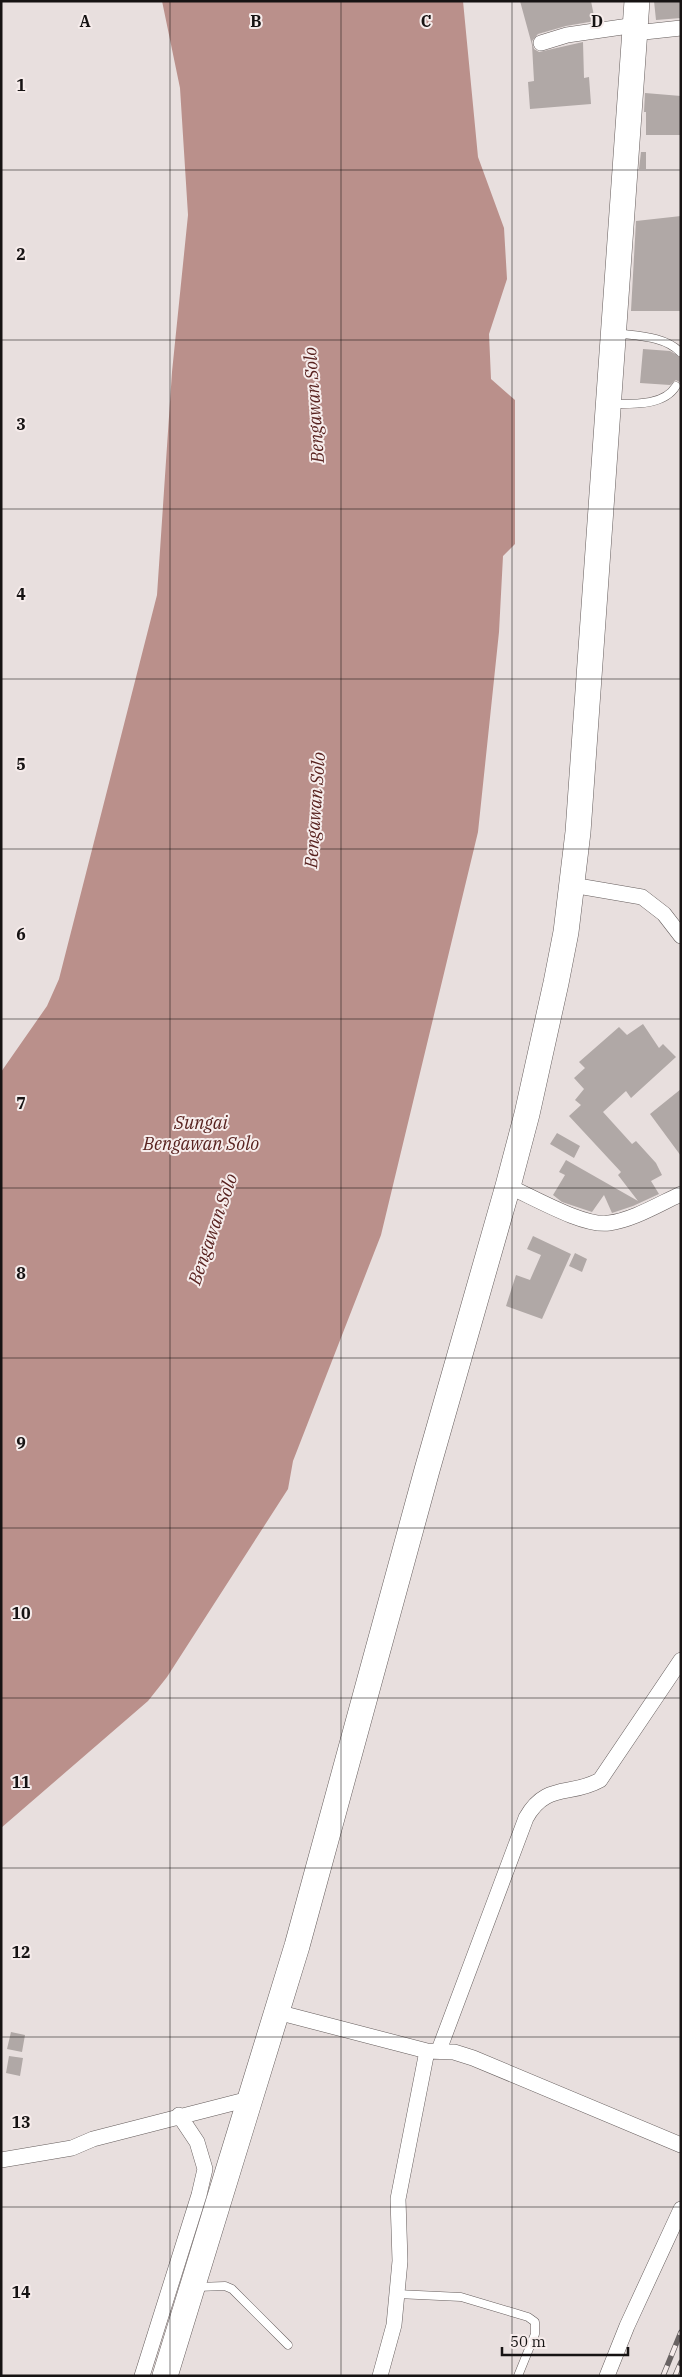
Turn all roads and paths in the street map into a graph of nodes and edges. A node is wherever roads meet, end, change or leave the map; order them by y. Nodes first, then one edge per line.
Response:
1 (636, 20) edge
2 (681, 28) edge
3 (541, 42) dead end
4 (614, 332) junction
5 (680, 352) edge
6 (676, 386) dead end
7 (608, 404) junction
8 (572, 885) junction
9 (681, 936) edge
10 (508, 1186) junction
11 (681, 1194) edge
12 (681, 1660) edge
13 (276, 2012) junction
14 (433, 2050) junction
15 (249, 2099) junction
16 (179, 2116) junction
17 (681, 2145) edge
18 (1, 2160) edge
19 (681, 2209) edge
20 (191, 2288) junction
21 (397, 2294) junction
22 (288, 2345) dead end
23 (142, 2376) edge
24 (165, 2376) edge
25 (380, 2376) edge
26 (518, 2376) edge
27 (607, 2376) edge

1 - 2 street
1 - 3 street
1 - 4 highway
4 - 5 lane
4 - 7 highway
6 - 7 lane
7 - 8 highway
8 - 9 street
8 - 10 highway
10 - 11 street
10 - 13 highway
12 - 14 street
13 - 14 street
13 - 15 highway
14 - 17 street
14 - 21 street
15 - 16 street
15 - 20 highway
16 - 18 street
16 - 23 street
19 - 27 street
20 - 22 lane
20 - 24 highway
21 - 25 street
21 - 26 lane

